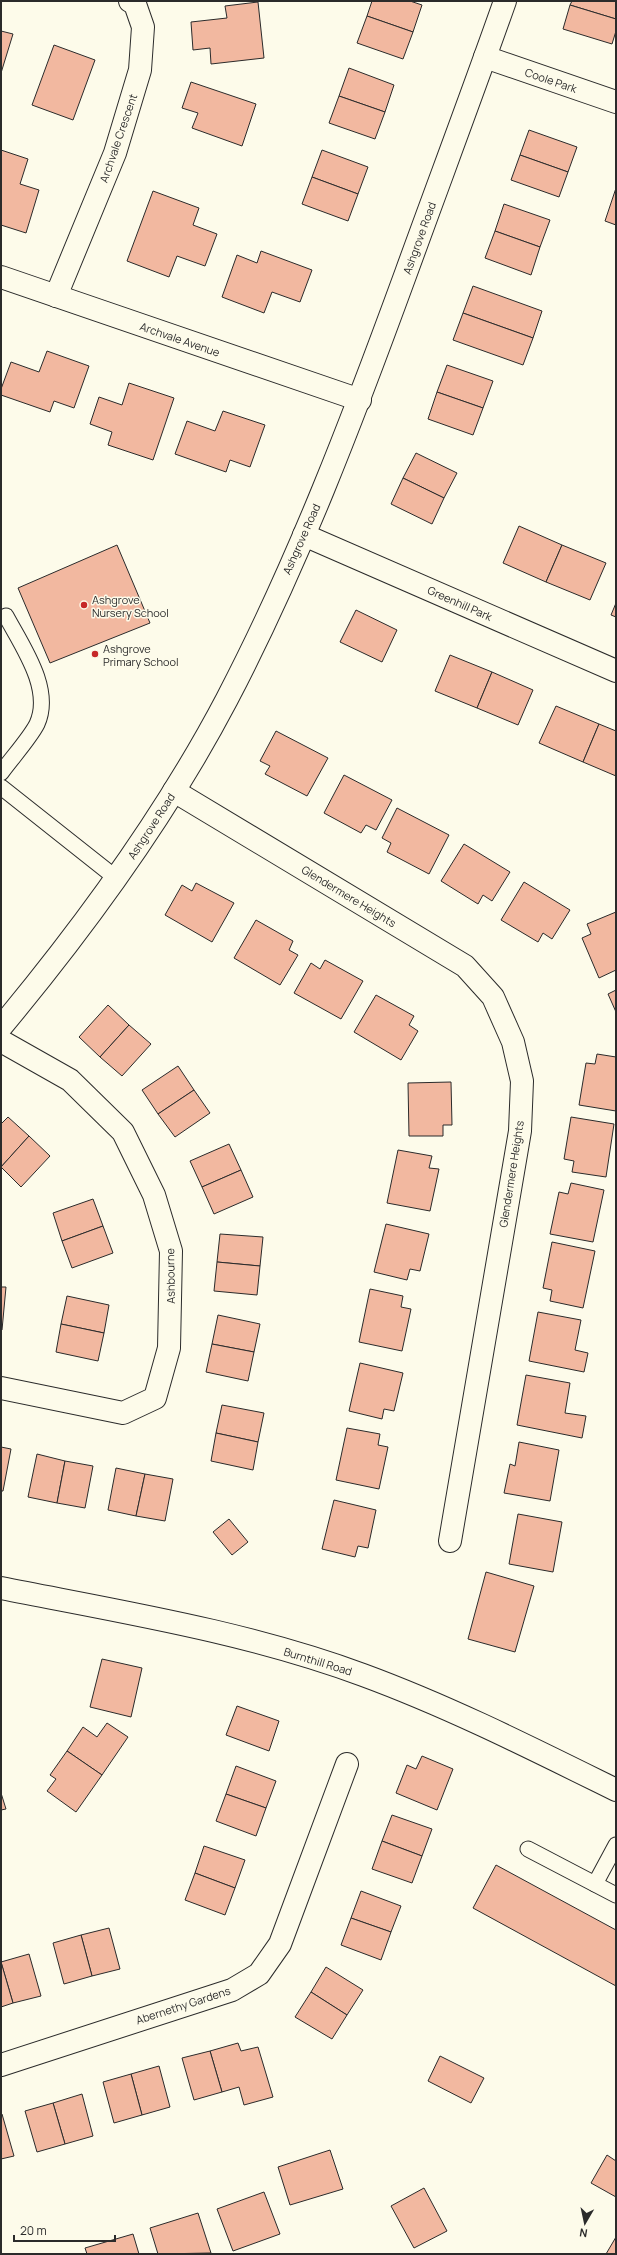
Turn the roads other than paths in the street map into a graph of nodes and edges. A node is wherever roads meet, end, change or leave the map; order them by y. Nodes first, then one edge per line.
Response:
1 (130, 1) edge
2 (505, 1) edge
3 (485, 58) junction
4 (616, 102) edge
5 (1, 277) edge
6 (56, 296) junction
7 (360, 400) junction
8 (304, 535) junction
9 (6, 616) dead end
10 (616, 671) edge
11 (1, 773) edge
12 (1, 787) edge
13 (174, 791) junction
14 (116, 878) junction
15 (1, 1028) edge
16 (1, 1041) edge
17 (1, 1388) edge
18 (450, 1541) dead end
19 (1, 1588) edge
20 (347, 1764) dead end
21 (616, 1790) edge
22 (616, 1845) edge
23 (528, 1849) dead end
24 (595, 1884) junction
25 (616, 1895) edge
26 (1, 2065) edge

1 - 6 street, Archvale Crescent
2 - 3 street, Ashgrove Road
3 - 4 street, Coole Park
3 - 7 street, Ashgrove Road
5 - 6 street, Archvale Avenue
6 - 7 street, Archvale Avenue
7 - 8 street, Ashgrove Road
8 - 10 street, Greenhill Park
8 - 13 street, Ashgrove Road
9 - 11 lane
12 - 14 lane
13 - 14 street, Ashgrove Road
13 - 18 street, Glendermere Heights
14 - 15 street, Ashgrove Road
16 - 17 street, Ashbourne
19 - 21 street, Burnthill Road
20 - 26 street, Abernethy Gardens
22 - 24 lane
23 - 24 lane
24 - 25 lane

